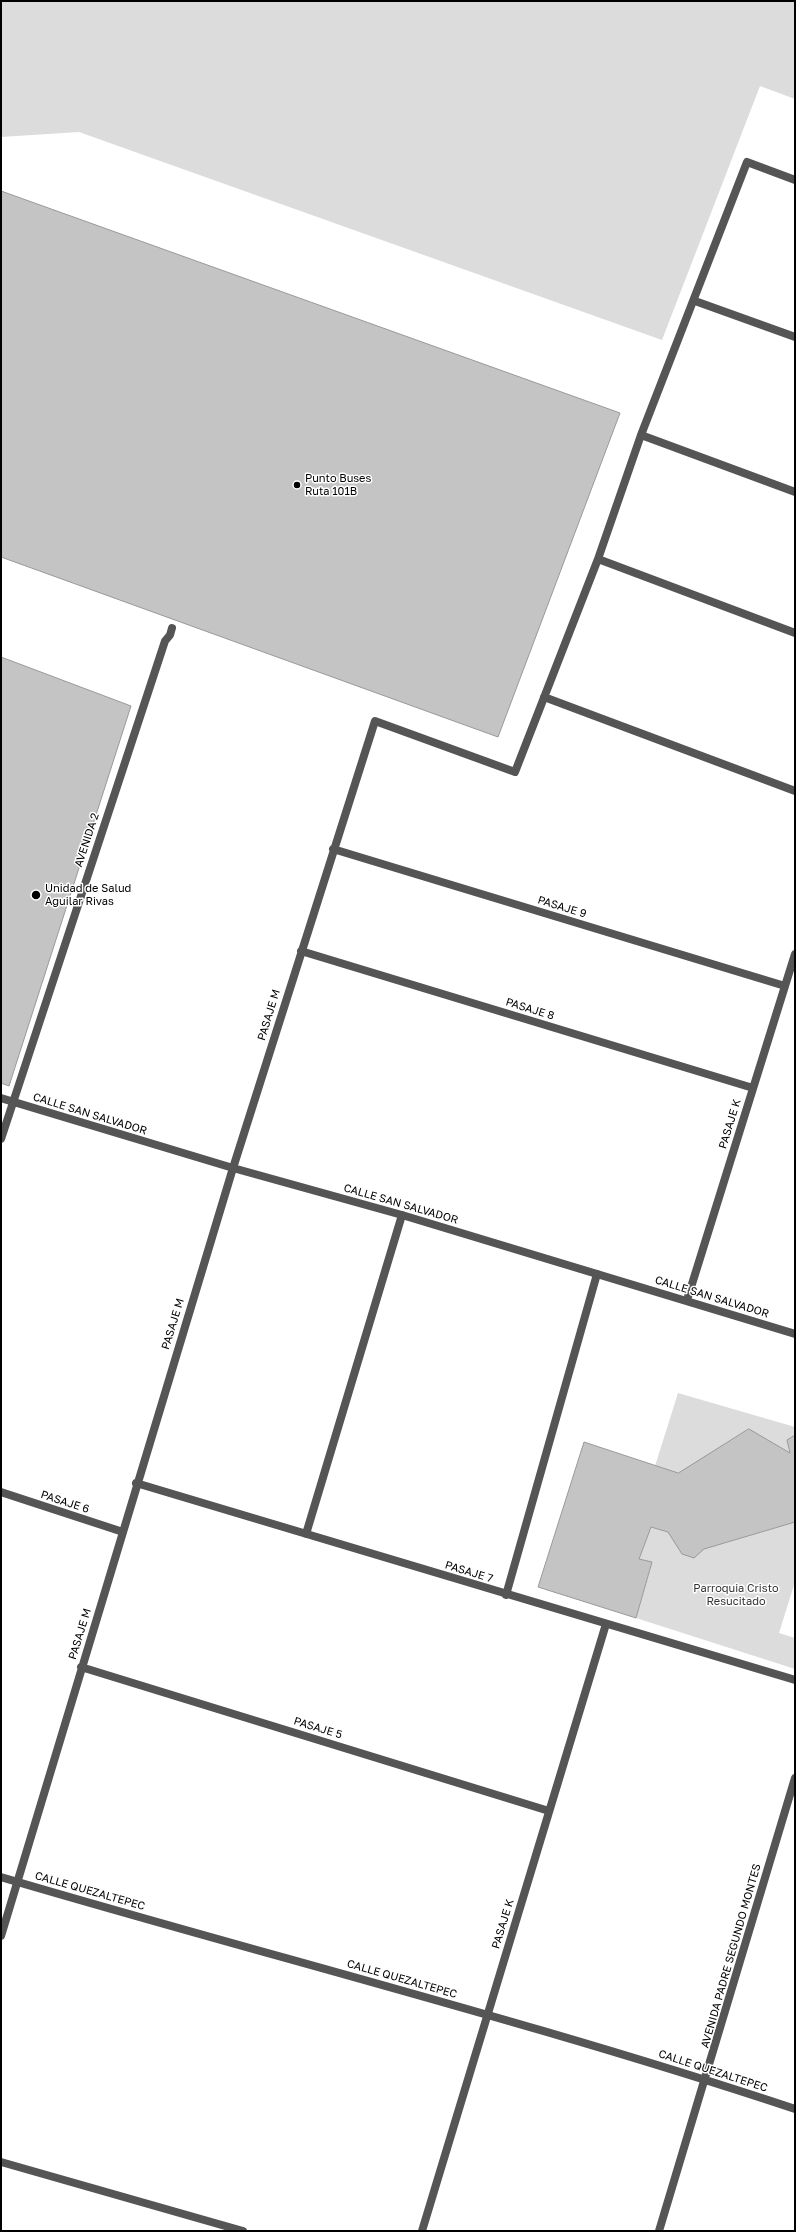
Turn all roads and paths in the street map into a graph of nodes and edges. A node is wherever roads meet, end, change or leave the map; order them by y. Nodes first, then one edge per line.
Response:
1 (795, 180) edge
2 (695, 301) junction
3 (795, 337) edge
4 (641, 435) junction
5 (795, 492) edge
6 (598, 559) junction
7 (172, 628) dead end
8 (795, 633) edge
9 (544, 697) junction
10 (795, 791) edge
11 (333, 849) junction
12 (301, 951) junction
13 (795, 954) edge
14 (785, 986) junction
15 (753, 1088) junction
16 (1, 1098) edge
17 (12, 1102) junction
18 (1, 1139) edge
19 (233, 1168) junction
20 (402, 1215) junction
21 (597, 1274) junction
22 (687, 1300) junction
23 (795, 1334) edge
24 (136, 1483) junction
25 (1, 1492) edge
26 (123, 1532) junction
27 (306, 1534) junction
28 (506, 1595) junction
29 (606, 1624) junction
30 (81, 1667) junction
31 (795, 1680) edge
32 (795, 1778) edge
33 (549, 1811) junction
34 (1, 1877) edge
35 (17, 1882) junction
36 (1, 1936) edge
37 (487, 2014) junction
38 (706, 2080) junction
39 (795, 2109) edge
40 (1, 2162) edge
41 (243, 2231) edge
42 (422, 2231) edge
43 (659, 2231) edge

1 - 2 street
2 - 3 street
2 - 4 street
4 - 5 street
4 - 6 street
6 - 8 street
6 - 9 street
7 - 17 street, AVENIDA 2
9 - 10 street
9 - 11 street, PASAJE M
11 - 12 street, PASAJE M
11 - 14 street, PASAJE 9
12 - 15 street, PASAJE 8
12 - 19 street, PASAJE M
13 - 14 street, PASAJE K
14 - 15 street, PASAJE K
15 - 22 street, PASAJE K
16 - 17 street, CALLE SAN SALVADOR
17 - 18 street, AVENIDA 2
17 - 19 street, CALLE SAN SALVADOR
19 - 20 street, CALLE SAN SALVADOR
19 - 24 street, PASAJE M
20 - 21 street, CALLE SAN SALVADOR
20 - 27 street
21 - 22 street, CALLE SAN SALVADOR
21 - 28 street
22 - 23 street, CALLE SAN SALVADOR
24 - 26 street, PASAJE M
24 - 27 street, PASAJE 7
25 - 26 street, PASAJE 6
26 - 30 street, PASAJE M
27 - 28 street, PASAJE 7
28 - 29 street, PASAJE 7
29 - 31 street, PASAJE 7
29 - 33 street, PASAJE K
30 - 33 street, PASAJE 5
30 - 35 street, PASAJE M
32 - 38 street, AVENIDA PADRE SEGUNDO MONTES
33 - 37 street, PASAJE K
34 - 35 street, CALLE QUEZALTEPEC
35 - 36 street, PASAJE M
35 - 37 street, CALLE QUEZALTEPEC
37 - 38 street, CALLE QUEZALTEPEC
37 - 42 street, PASAJE K
38 - 39 street, CALLE QUEZALTEPEC
38 - 43 street, AVENIDA PADRE SEGUNDO MONTES
40 - 41 street

